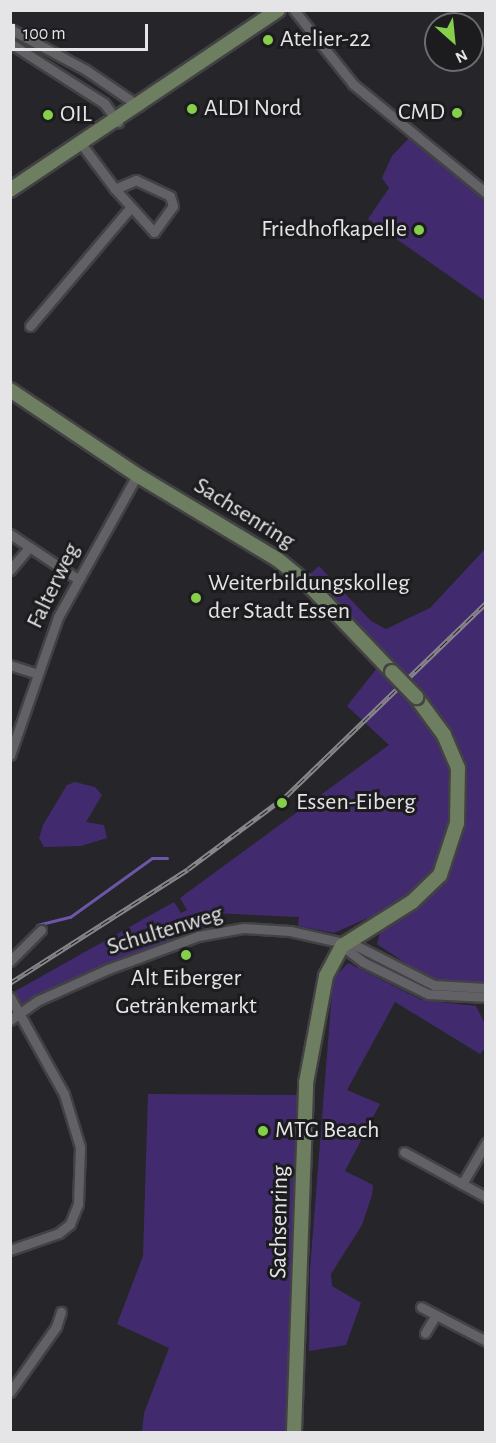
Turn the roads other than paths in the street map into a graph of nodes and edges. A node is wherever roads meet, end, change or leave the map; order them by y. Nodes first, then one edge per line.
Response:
1 (278, 10) edge
2 (294, 10) edge
3 (10, 29) edge
4 (10, 43) edge
5 (139, 106) junction
6 (118, 122) junction
7 (82, 145) junction
8 (115, 189) junction
9 (10, 190) edge
10 (486, 193) edge
11 (130, 207) junction
12 (30, 326) dead end
13 (10, 390) edge
14 (137, 475) junction
15 (10, 534) edge
16 (29, 547) junction
17 (10, 570) edge
18 (76, 578) junction
19 (10, 665) edge
20 (35, 673) junction
21 (10, 754) edge
22 (42, 930) dead end
23 (342, 946) junction
24 (10, 961) edge
25 (486, 988) edge
26 (10, 997) edge
27 (486, 997) edge
28 (19, 1012) junction
29 (10, 1020) edge
30 (486, 1143) edge
31 (404, 1152) dead end
32 (462, 1184) junction
33 (486, 1197) edge
34 (10, 1250) edge
35 (421, 1308) dead end
36 (61, 1312) dead end
37 (436, 1315) junction
38 (425, 1333) dead end
39 (486, 1341) edge
40 (10, 1392) edge
41 (294, 1432) edge

1 - 5 street
2 - 10 street
3 - 5 street
4 - 6 street
5 - 6 street
6 - 7 street
7 - 8 street
7 - 9 street
8 - 11 street
8 - 11 street
11 - 12 street
13 - 14 street, Sachsenring
14 - 18 street, Falterweg
14 - 23 street, Sachsenring, bridge
15 - 16 street
16 - 17 street
16 - 18 street
18 - 20 street, Falterweg
19 - 20 street
20 - 21 street, Falterweg
22 - 24 street
23 - 25 street, Schultenweg
23 - 27 street, Schultenweg
23 - 28 street, Schultenweg
23 - 41 street, Sachsenring
26 - 28 street
28 - 29 street, Schultenweg
28 - 34 street
30 - 32 street
31 - 32 street
32 - 33 street
35 - 37 street
36 - 40 street
37 - 38 street
37 - 39 street

